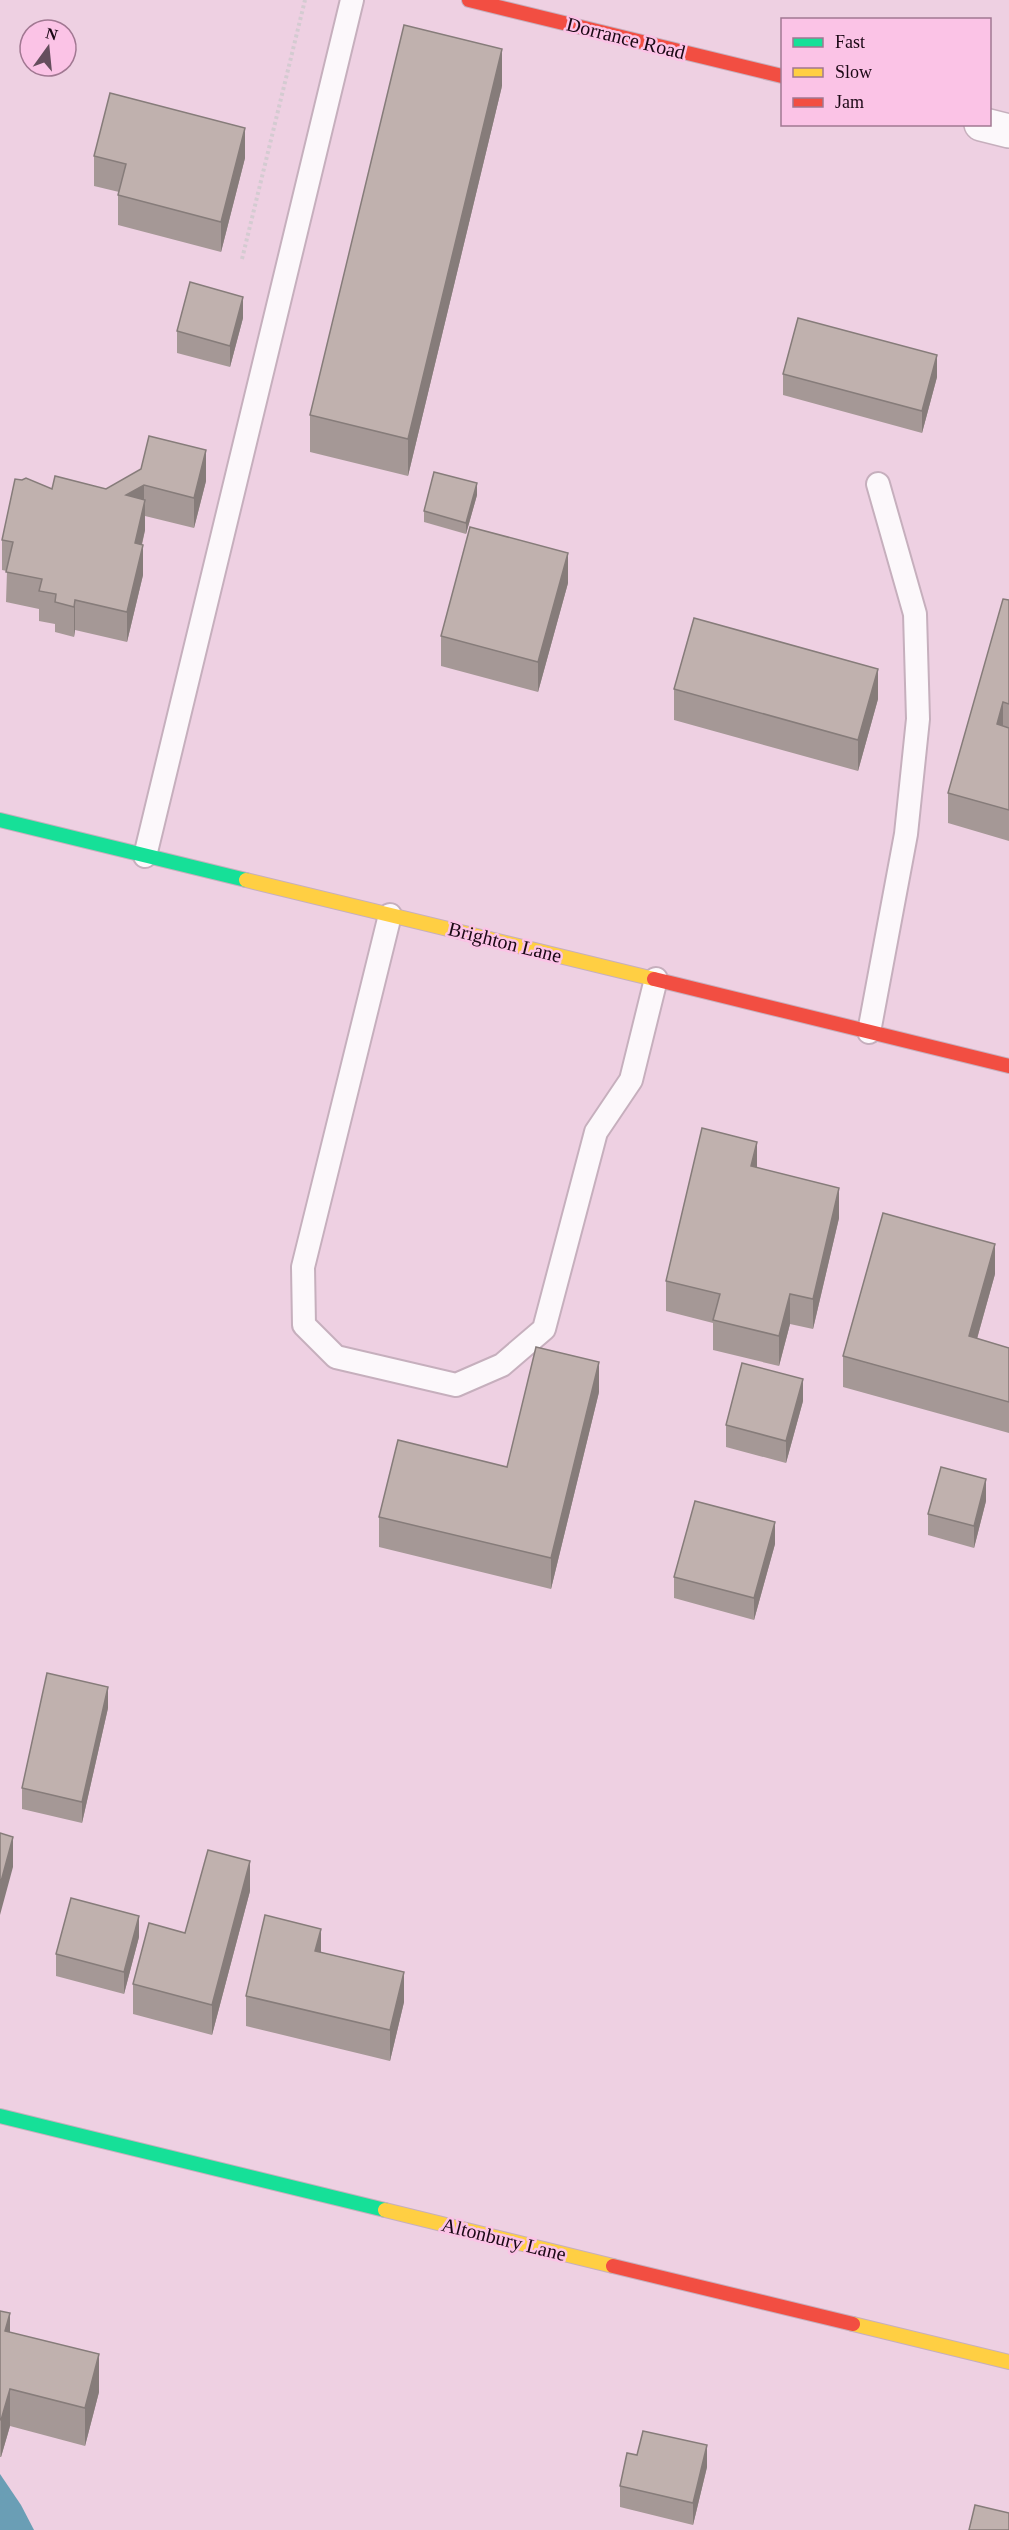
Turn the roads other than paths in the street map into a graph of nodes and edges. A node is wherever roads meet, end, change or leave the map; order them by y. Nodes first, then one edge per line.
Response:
1 (352, 0) edge
2 (469, 0) edge
3 (781, 76) edge
4 (989, 126) edge
5 (1009, 131) edge
6 (878, 484) dead end
7 (0, 820) edge
8 (145, 856) junction
9 (390, 915) junction
10 (656, 979) junction
11 (869, 1032) junction
12 (1009, 1066) edge
13 (0, 2116) edge
14 (1009, 2362) edge

1 - 8 lane
2 - 3 street, Dorrance Road
4 - 5 street
6 - 11 lane
7 - 8 street, Brighton Lane
8 - 9 street, Brighton Lane
9 - 10 street, Brighton Lane
9 - 10 lane
10 - 11 street, Brighton Lane
11 - 12 street, Brighton Lane
13 - 14 street, Altonbury Lane

